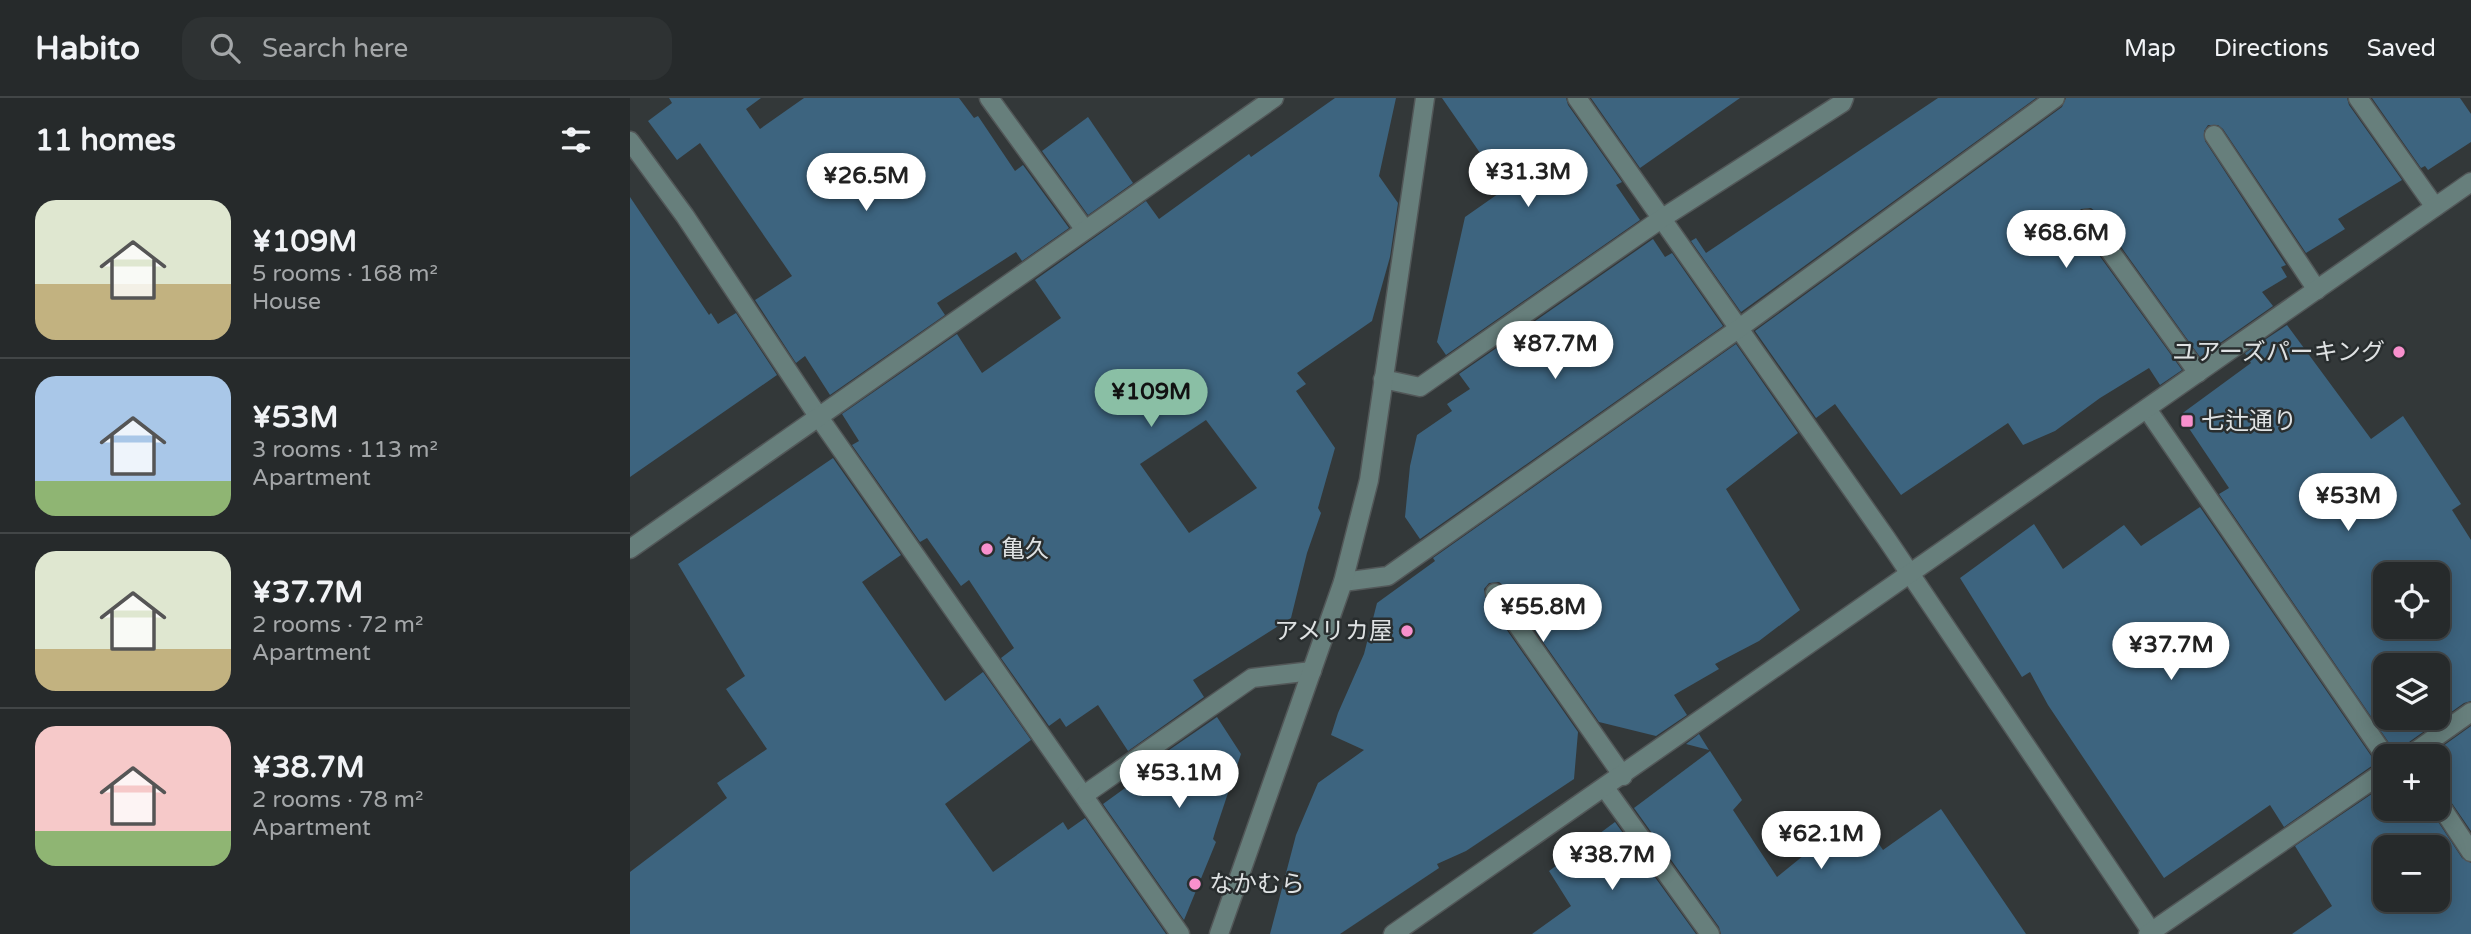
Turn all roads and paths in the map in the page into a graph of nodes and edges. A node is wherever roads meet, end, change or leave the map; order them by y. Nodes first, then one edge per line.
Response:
1 (989, 98) edge
2 (1274, 98) edge
3 (1425, 98) edge
4 (1577, 98) edge
5 (1844, 98) edge
6 (2055, 98) edge
7 (2358, 98) edge
8 (2214, 135) dead end
9 (630, 141) edge
10 (2471, 182) edge
11 (2435, 207) junction
12 (1661, 219) junction
13 (2087, 219) dead end
14 (1084, 230) junction
15 (2317, 290) junction
16 (1738, 329) junction
17 (2198, 373) junction
18 (1383, 379) junction
19 (2147, 409) junction
20 (818, 416) junction
21 (630, 549) edge
22 (1910, 574) junction
23 (1343, 582) junction
24 (1495, 593) dead end
25 (1312, 671) junction
26 (2471, 712) edge
27 (2377, 744) edge
28 (2426, 744) edge
29 (1623, 776) junction
30 (2373, 779) edge
31 (1605, 788) junction
32 (1084, 795) junction
33 (2450, 820) edge
34 (2471, 852) edge
35 (2150, 933) edge
36 (1180, 934) edge
37 (1219, 934) edge
38 (1393, 934) edge
39 (1710, 934) edge

1 - 14 street
2 - 14 street
3 - 18 street
4 - 12 street
5 - 12 street
6 - 16 street
7 - 11 street
8 - 15 street
9 - 20 street
10 - 11 street
11 - 15 street
12 - 16 street
12 - 18 street
13 - 17 street
14 - 20 street
15 - 17 street
16 - 22 street
16 - 23 street
17 - 19 street
18 - 23 street
19 - 22 street
19 - 27 street
20 - 21 street
20 - 32 street
22 - 29 street
22 - 35 street
23 - 25 street
24 - 29 street
25 - 32 street
25 - 37 street
26 - 28 street
29 - 31 street
30 - 35 street
31 - 38 street
31 - 39 street
32 - 36 street
33 - 34 street

